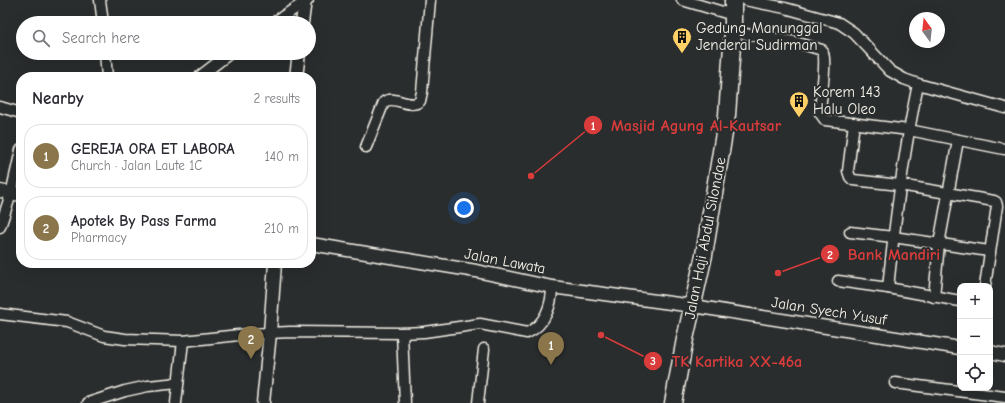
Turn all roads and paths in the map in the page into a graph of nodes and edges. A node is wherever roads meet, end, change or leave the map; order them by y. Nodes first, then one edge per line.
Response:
1 (100, 0) edge
2 (430, 0) edge
3 (682, 0) edge
4 (745, 0) edge
5 (306, 1) edge
6 (733, 7) edge
7 (102, 16) edge
8 (284, 16) edge
9 (303, 16) edge
10 (733, 32) junction
11 (106, 60) edge
12 (221, 60) edge
13 (298, 60) edge
14 (107, 72) edge
15 (205, 72) edge
16 (297, 72) edge
17 (918, 84) junction
18 (0, 107) edge
19 (1005, 108) edge
20 (16, 111) edge
21 (854, 123) junction
22 (908, 130) junction
23 (958, 140) junction
24 (366, 147) dead end
25 (1004, 149) edge
26 (16, 172) edge
27 (900, 185) junction
28 (11, 194) edge
29 (948, 194) junction
30 (0, 227) edge
31 (850, 232) dead end
32 (893, 237) junction
33 (940, 244) junction
34 (316, 245) edge
35 (989, 252) junction
36 (276, 268) edge
37 (838, 281) dead end
38 (985, 283) edge
39 (552, 287) junction
40 (888, 288) junction
41 (934, 297) junction
42 (957, 301) edge
43 (693, 306) junction
44 (0, 314) edge
45 (270, 333) junction
46 (402, 333) junction
47 (183, 341) junction
48 (957, 348) edge
49 (484, 349) dead end
50 (993, 353) edge
51 (1005, 355) edge
52 (178, 383) junction
53 (895, 383) dead end
54 (1005, 398) edge
55 (88, 403) edge
56 (176, 403) edge
57 (263, 403) edge
58 (405, 403) edge
59 (478, 403) edge
60 (673, 403) edge

1 - 7 street
2 - 24 street
3 - 6 street
4 - 17 street
5 - 8 street
5 - 9 street
6 - 10 highway, Jalan Haji Abdul Silondae
10 - 21 street
10 - 43 highway, Jalan Haji Abdul Silondae
11 - 14 street
12 - 15 street
13 - 16 street
17 - 19 street
17 - 22 street
18 - 20 street
21 - 22 street
21 - 27 street
22 - 23 street
22 - 27 street
23 - 25 street
23 - 29 street
26 - 28 street
27 - 29 street
27 - 32 street
28 - 30 street
29 - 33 street
29 - 35 street
31 - 32 street
32 - 33 street
32 - 40 street
33 - 35 street
33 - 41 street
34 - 39 street, Jalan Lawata
35 - 38 street
36 - 45 street
37 - 40 street
39 - 43 street, Jalan Lawata
39 - 46 street
40 - 41 street
41 - 42 street
43 - 48 street, Jalan Syech Yusuf
43 - 60 highway, Jalan Haji Abdul Silondae
44 - 47 street
45 - 46 street
45 - 47 street
45 - 57 street
46 - 58 street
47 - 52 street
49 - 59 street
50 - 51 street
52 - 55 street
52 - 56 street
53 - 54 street

